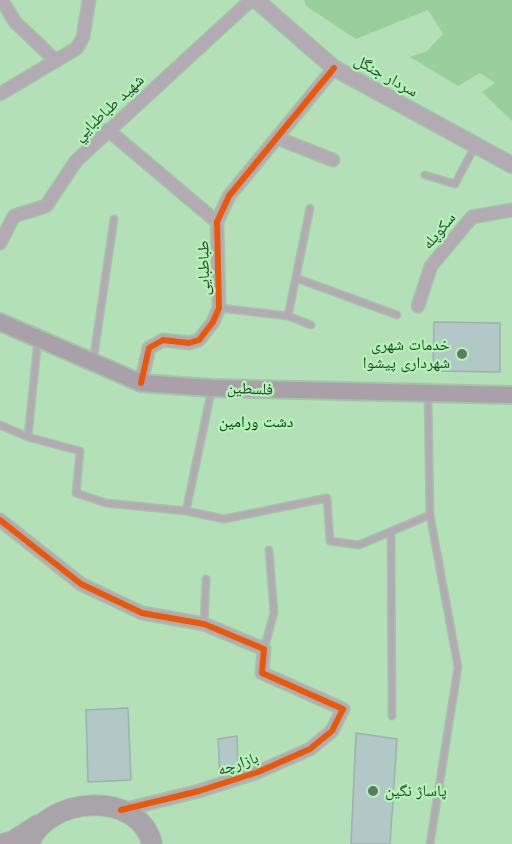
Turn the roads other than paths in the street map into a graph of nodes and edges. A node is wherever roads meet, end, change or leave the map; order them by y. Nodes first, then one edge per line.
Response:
1 (2, 0) edge
2 (89, 0) edge
3 (251, 0) edge
4 (256, 0) edge
5 (56, 61) junction
6 (334, 68) junction
7 (0, 94) edge
8 (108, 130) junction
9 (277, 138) junction
10 (476, 145) junction
11 (333, 160) dead end
12 (512, 165) edge
13 (425, 175) dead end
14 (310, 208) dead end
15 (512, 210) edge
16 (114, 219) dead end
17 (217, 222) junction
18 (0, 243) edge
19 (296, 278) junction
20 (418, 306) dead end
21 (219, 308) junction
22 (397, 315) dead end
23 (288, 316) junction
24 (0, 322) edge
25 (311, 325) dead end
26 (38, 338) junction
27 (93, 363) junction
28 (141, 383) junction
29 (213, 388) junction
30 (428, 394) junction
31 (511, 397) edge
32 (0, 425) edge
33 (28, 437) junction
34 (186, 511) junction
35 (430, 515) junction
36 (0, 520) edge
37 (391, 531) junction
38 (269, 550) dead end
39 (206, 579) dead end
40 (204, 624) junction
41 (264, 649) junction
42 (392, 716) dead end
43 (121, 810) junction
44 (45, 821) junction
45 (2, 844) edge
46 (29, 844) edge
47 (152, 844) edge
48 (430, 844) edge

1 - 5 street
2 - 5 street
3 - 8 street, شهيد طباطبايي
4 - 6 street, سردار جنگل
5 - 7 street
6 - 9 street, طباطبایی
6 - 10 street, سردار جنگل
8 - 17 street
8 - 18 street, شهيد طباطبايي
9 - 11 street
9 - 17 street, طباطبایی
10 - 12 street, سردار جنگل
10 - 13 lane
14 - 19 lane
15 - 20 street, سکوپله
16 - 27 lane
17 - 21 street, طباطبایی
19 - 22 lane
19 - 23 lane
21 - 23 lane
21 - 28 street, طباطبایی
23 - 25 lane
24 - 26 main road, فلسطین
26 - 27 main road, فلسطین
26 - 33 lane
27 - 28 main road, فلسطین
28 - 29 main road, فلسطین
29 - 30 main road, فلسطین
29 - 34 lane
30 - 31 main road, فلسطین
30 - 35 lane
32 - 33 lane
33 - 34 lane
34 - 37 lane
35 - 37 lane
35 - 48 lane
36 - 40 street
37 - 42 lane
38 - 41 lane
39 - 40 lane
40 - 41 street
41 - 43 street, بازارچه
43 - 44 main road
43 - 47 main road
44 - 45 main road
44 - 46 main road

